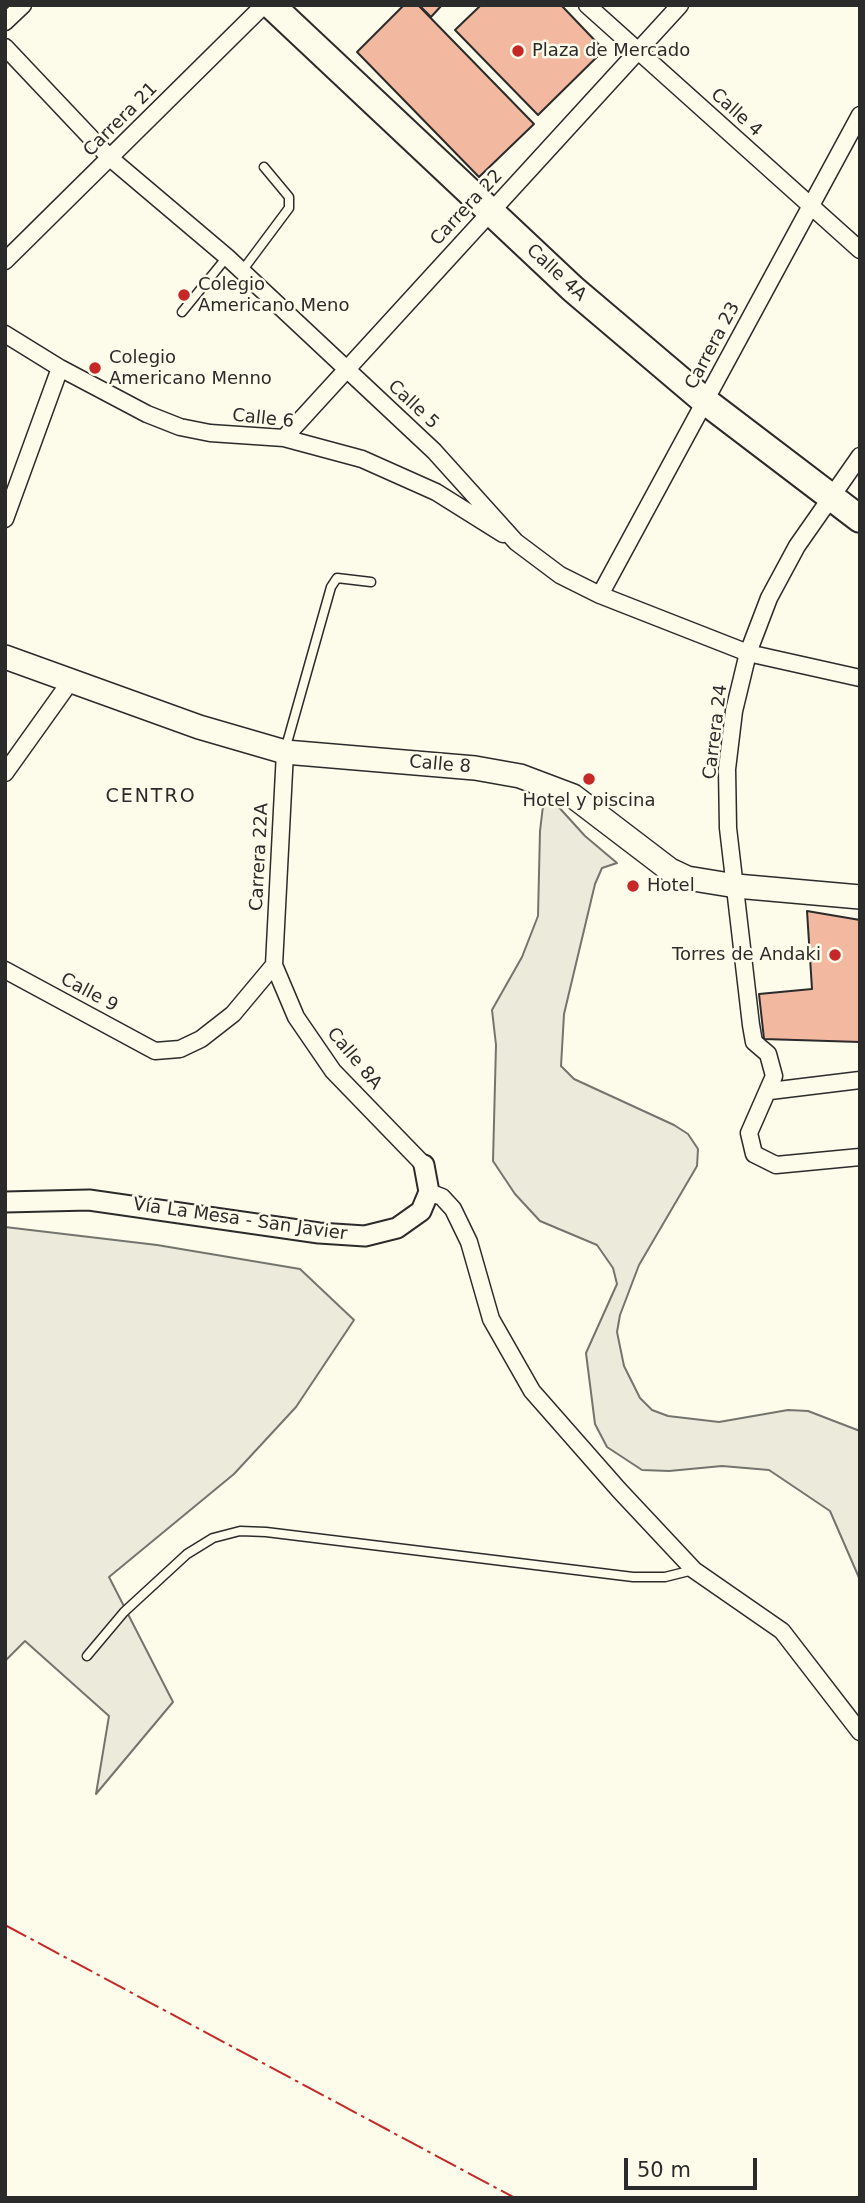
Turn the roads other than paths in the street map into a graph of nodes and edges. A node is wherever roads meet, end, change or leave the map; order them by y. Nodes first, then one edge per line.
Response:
1 (23, 5) edge
2 (264, 5) edge
3 (271, 5) edge
4 (587, 5) edge
5 (680, 5) edge
6 (5, 22) edge
7 (5, 47) edge
8 (638, 51) junction
9 (860, 116) edge
10 (110, 158) junction
11 (264, 167) dead end
12 (811, 206) junction
13 (490, 211) junction
14 (860, 250) edge
15 (227, 257) junction
16 (5, 261) edge
17 (242, 271) junction
18 (182, 312) dead end
19 (5, 334) edge
20 (60, 368) junction
21 (345, 370) junction
22 (705, 401) junction
23 (284, 438) junction
24 (860, 456) edge
25 (831, 498) junction
26 (5, 519) edge
27 (860, 519) edge
28 (516, 542) junction
29 (371, 582) dead end
30 (600, 596) junction
31 (748, 653) junction
32 (5, 657) edge
33 (860, 678) edge
34 (70, 682) junction
35 (285, 752) junction
36 (5, 773) edge
37 (736, 886) junction
38 (860, 897) edge
39 (274, 965) junction
40 (5, 970) edge
41 (860, 1080) edge
42 (770, 1091) junction
43 (860, 1157) edge
44 (424, 1165) joint
45 (429, 1192) junction
46 (5, 1202) edge
47 (694, 1570) junction
48 (87, 1656) dead end
49 (860, 1732) edge

1 - 6 street
2 - 10 street, Carrera 21
3 - 13 main road, Calle 4A
4 - 8 street, Calle 4
5 - 8 street, Carrera 22
7 - 10 street, Calle 5
8 - 12 street, Calle 4
8 - 13 street, Carrera 22
9 - 12 street, Carrera 23
10 - 15 street, Calle 5
10 - 16 street, Carrera 21
11 - 17 lane
12 - 14 street, Calle 4
12 - 22 street, Carrera 23
13 - 21 street, Carrera 22
13 - 22 main road, Calle 4A
15 - 17 street, Calle 5
15 - 18 lane
17 - 21 street, Calle 5
19 - 20 street, Calle 6
20 - 23 street, Calle 6
20 - 26 street
21 - 23 street, Carrera 22
21 - 28 street, Calle 5
22 - 25 main road, Calle 4A
22 - 30 street, Carrera 23
23 - 28 street, Calle 6
24 - 25 street, Carrera 24
25 - 27 main road, Calle 4A
25 - 31 street, Carrera 24
28 - 30 street, Calle 5
29 - 35 lane
30 - 31 street, Calle 5
31 - 33 street, Calle 5
31 - 37 street, Carrera 24
32 - 34 main road, Calle 8
34 - 35 main road, Calle 8
34 - 36 street
35 - 37 main road, Calle 8
35 - 39 street, Carrera 22A
37 - 38 main road, Calle 8
37 - 42 street, Carrera 24
39 - 40 street, Calle 9
39 - 44 street, Calle 8A
41 - 42 street
42 - 43 street
44 - 45 street
45 - 46 street, Vía La Mesa - San Javier
45 - 47 street
47 - 48 lane
47 - 49 street

